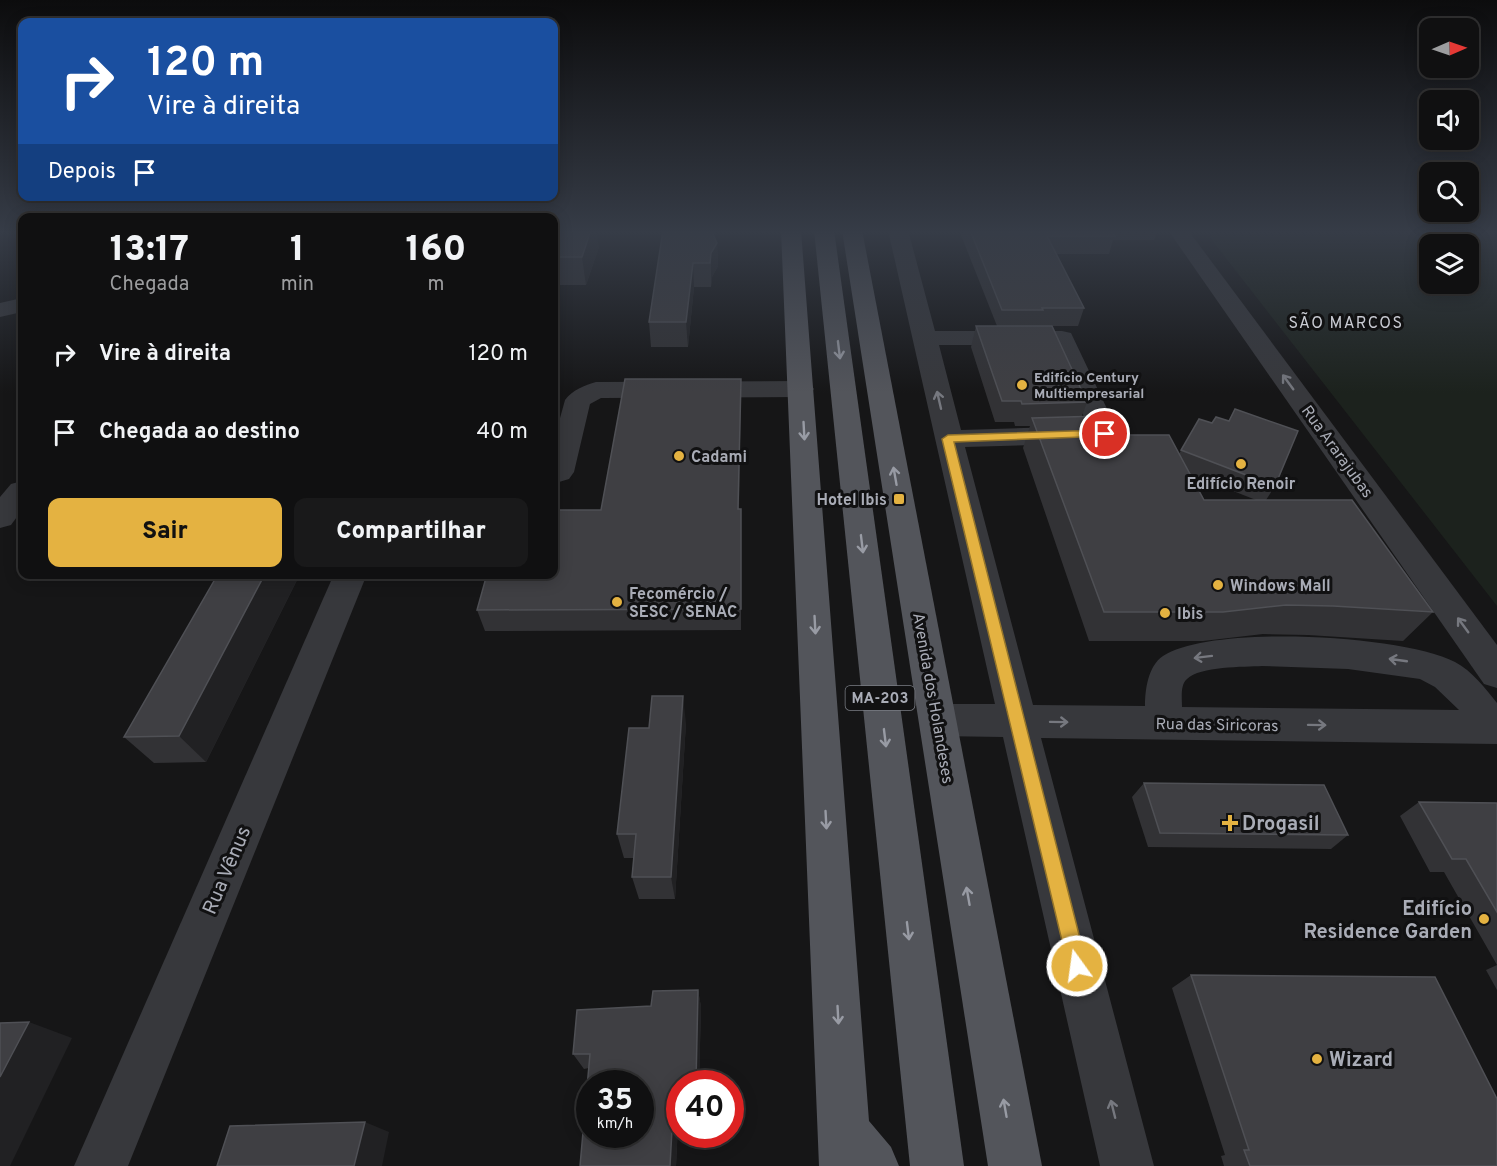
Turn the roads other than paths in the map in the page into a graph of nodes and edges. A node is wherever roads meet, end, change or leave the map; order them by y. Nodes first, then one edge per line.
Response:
1 (795, 284) edge
2 (831, 284) edge
3 (862, 284) edge
4 (911, 284) edge
5 (1217, 284) edge
6 (18, 306) edge
7 (0, 310) edge
8 (834, 310) junction
9 (924, 338) junction
10 (799, 351) junction
11 (801, 389) junction
12 (948, 439) junction
13 (559, 472) dead end
14 (18, 487) edge
15 (0, 493) edge
16 (18, 496) edge
17 (0, 517) edge
18 (349, 579) edge
19 (1497, 673) edge
20 (938, 720) junction
21 (1017, 722) junction
22 (1164, 723) junction
23 (1495, 727) edge
24 (854, 1154) edge
25 (101, 1166) edge
26 (937, 1166) edge
27 (1015, 1166) edge
28 (1127, 1166) edge

1 - 10 main road
2 - 8 main road, MA-203
20 -> 3 main road, Avenida dos Holandeses / MA-203
4 - 9 street
19 -> 5 street, Rua Ararajubas
6 - 7 street
8 - 10 main road
8 -> 26 main road, MA-203
12 -> 9 street
9 - 12 street
10 - 11 main road
11 - 13 street
11 -> 24 main road
12 - 21 street
14 - 15 street
16 - 17 street
18 - 25 street, Rua Vênus
20 - 21 street, Rua das Siricoras
27 -> 20 main road, Avenida dos Holandeses / MA-203
21 -> 22 street, Rua das Siricoras
28 -> 21 street
22 -> 23 street, Rua das Siricoras
23 -> 22 street

